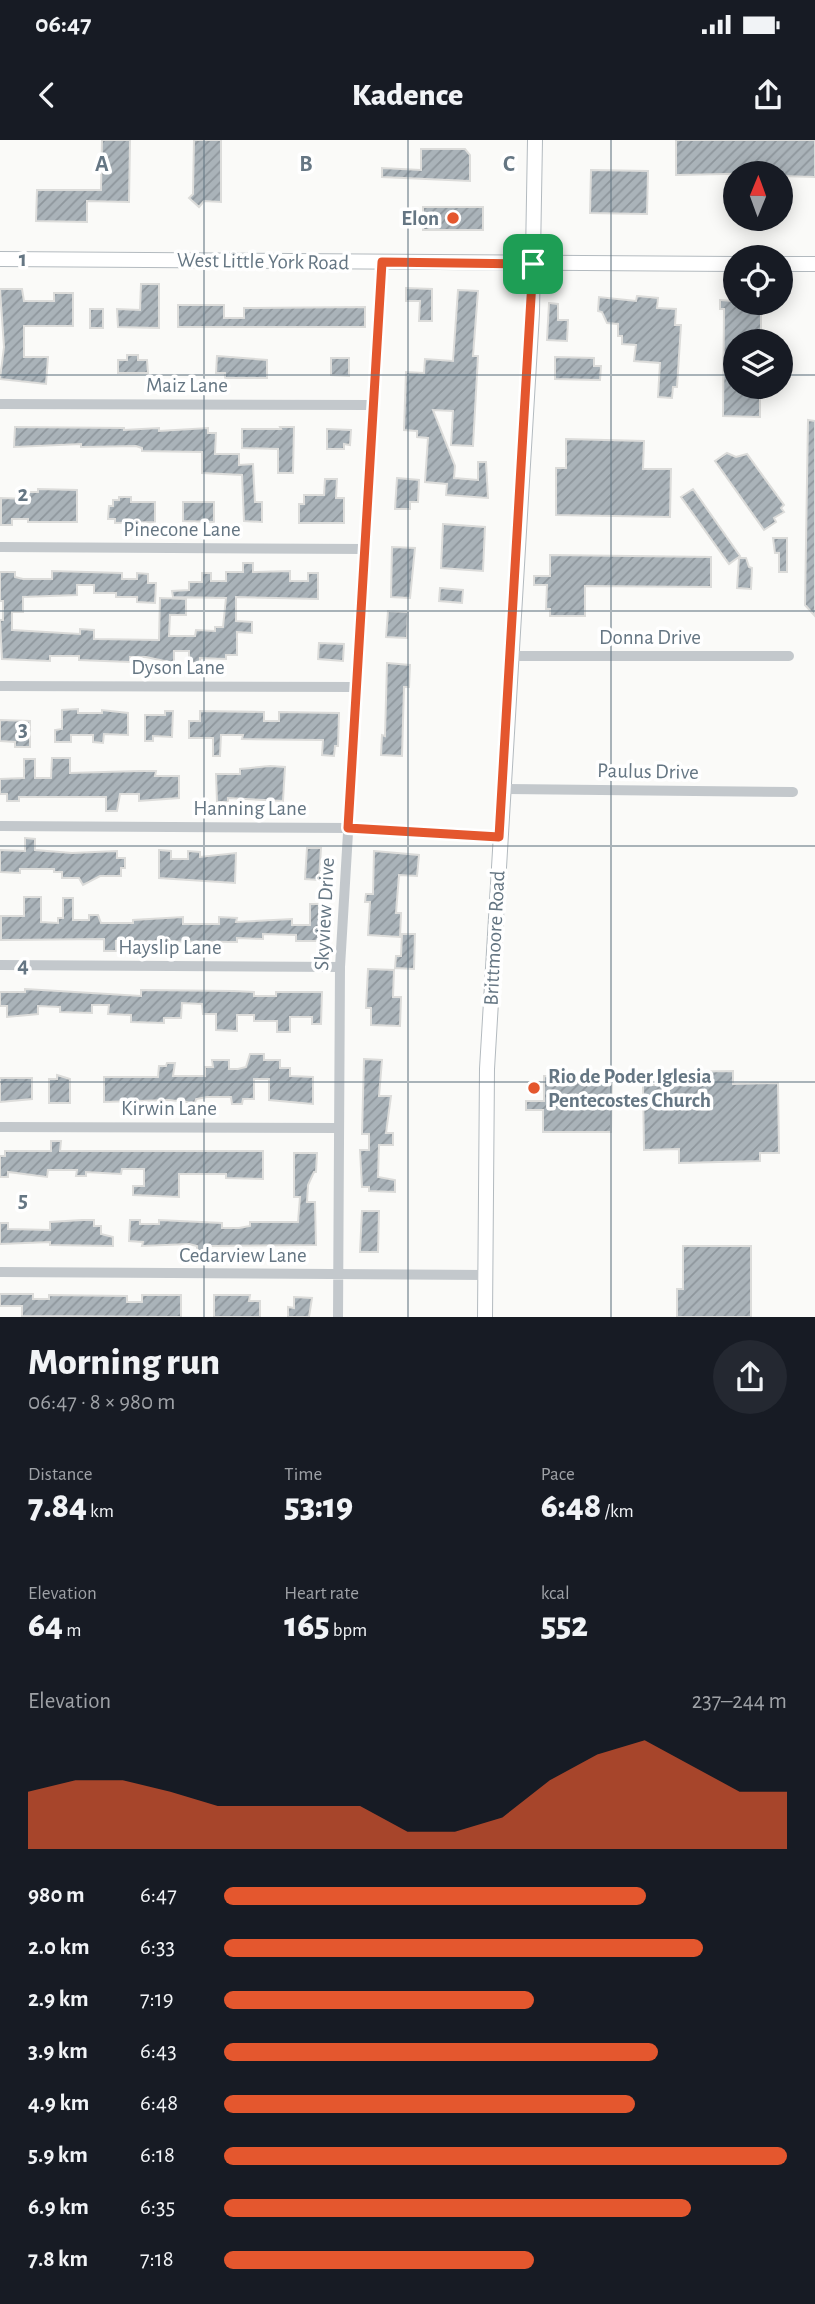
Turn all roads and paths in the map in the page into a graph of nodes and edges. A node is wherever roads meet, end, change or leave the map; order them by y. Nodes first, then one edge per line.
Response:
1 (535, 140) edge
2 (0, 259) edge
3 (382, 262) junction
4 (533, 264) junction
5 (723, 264) edge
6 (793, 264) edge
7 (815, 264) edge
8 (0, 404) edge
9 (373, 405) junction
10 (0, 547) edge
11 (365, 549) junction
12 (511, 656) junction
13 (789, 656) dead end
14 (0, 686) edge
15 (356, 687) junction
16 (503, 789) junction
17 (793, 792) dead end
18 (0, 826) edge
19 (348, 828) junction
20 (499, 837) junction
21 (0, 965) edge
22 (340, 967) junction
23 (0, 1126) edge
24 (339, 1128) junction
25 (0, 1272) edge
26 (338, 1275) junction
27 (485, 1275) junction
28 (338, 1317) edge
29 (485, 1317) edge

1 - 4 main road, Brittmoore Road
2 - 3 main road, West Little York Road
3 - 4 main road, West Little York Road
3 - 9 street, Skyview Drive
4 - 5 main road, West Little York Road
4 - 12 main road, Brittmoore Road
6 - 7 main road
8 - 9 street, Maiz Lane
9 - 11 street, Skyview Drive
10 - 11 street, Pinecone Lane
11 - 15 street, Skyview Drive
12 - 13 street, Donna Drive
12 - 16 main road, Brittmoore Road
14 - 15 street, Dyson Lane
15 - 19 street, Skyview Drive
16 - 17 street, Paulus Drive
16 - 20 main road, Brittmoore Road
18 - 19 street, Hanning Lane
19 - 20 street, Hanning Lane
19 - 22 street, Skyview Drive
20 - 27 main road, Brittmoore Road
21 - 22 street, Hayslip Lane
22 - 24 street, Skyview Drive
23 - 24 street, Kirwin Lane
24 - 26 street, Skyview Drive
25 - 26 street, Cedarview Lane
26 - 27 street, Cedarview Lane
26 - 28 street, Skyview Drive
27 - 29 main road, Brittmoore Road

